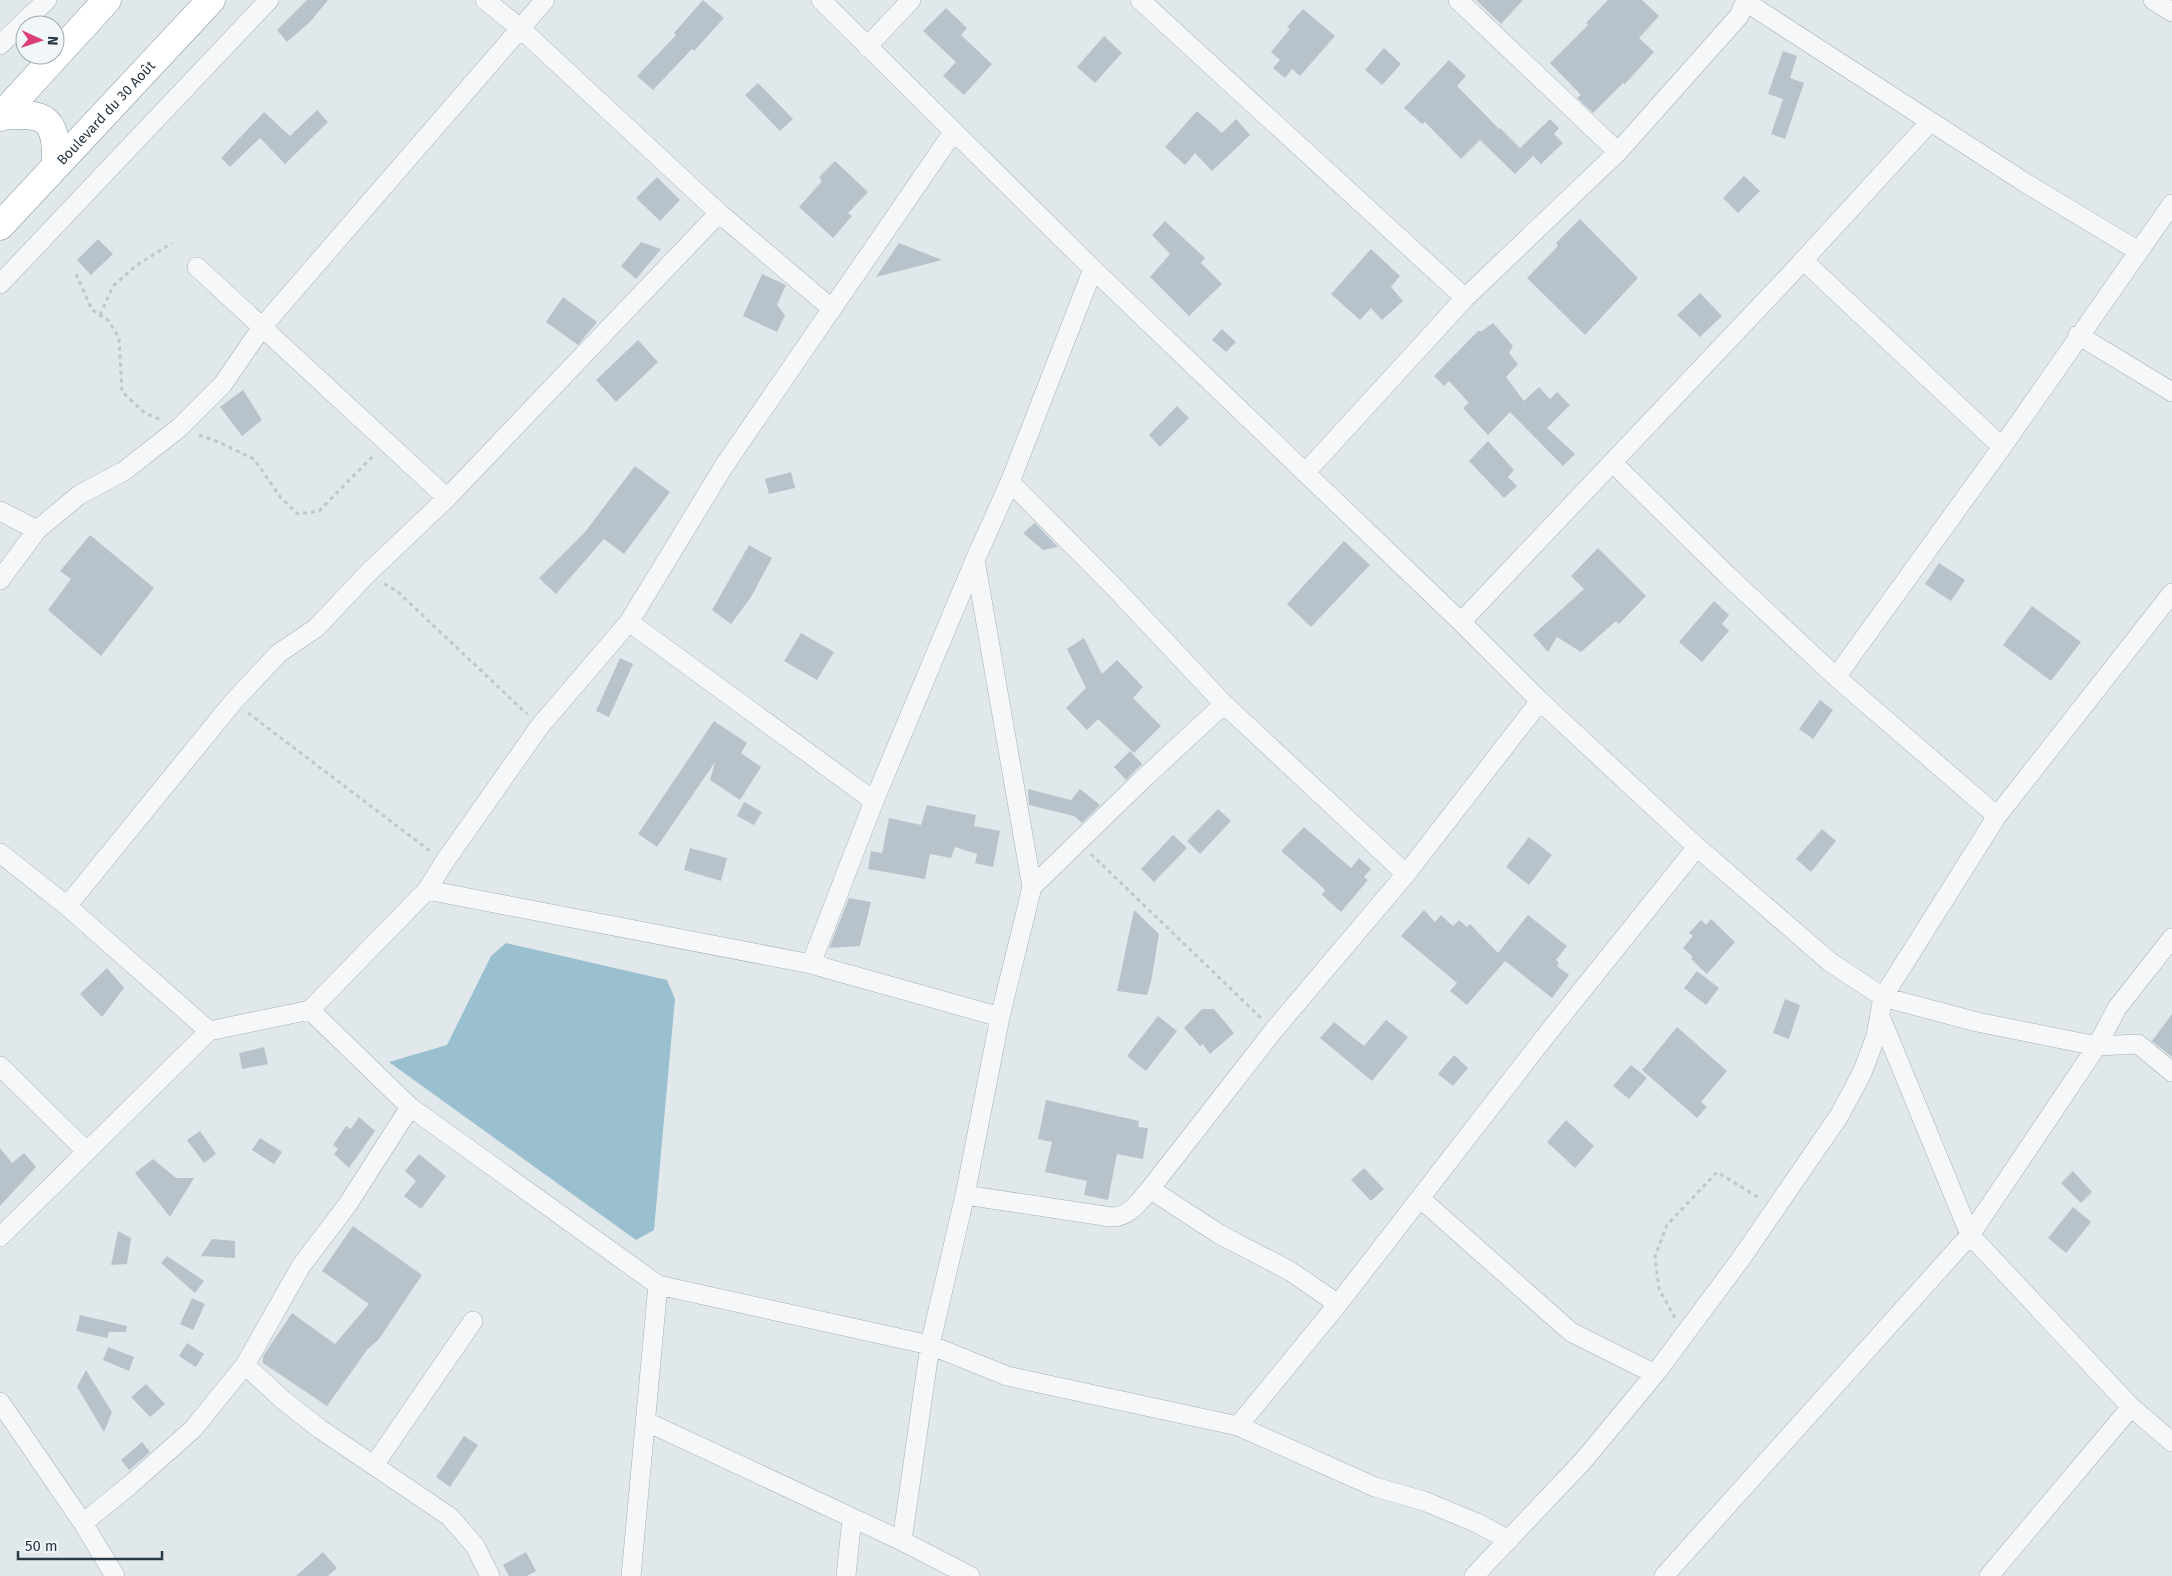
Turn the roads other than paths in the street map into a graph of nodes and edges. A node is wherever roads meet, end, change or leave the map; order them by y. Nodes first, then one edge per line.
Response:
1 (47, 0) edge
2 (107, 0) edge
3 (211, 0) edge
4 (269, 0) edge
5 (485, 0) edge
6 (545, 0) edge
7 (821, 0) edge
8 (911, 0) edge
9 (1140, 0) edge
10 (1458, 0) edge
11 (2153, 0) edge
12 (1746, 1) edge
13 (2172, 12) edge
14 (520, 28) junction
15 (0, 45) edge
16 (867, 47) junction
17 (0, 116) edge
18 (1930, 122) junction
19 (954, 131) junction
20 (1618, 152) junction
21 (56, 164) junction
22 (2172, 204) edge
23 (719, 213) junction
24 (6, 215) edge
25 (2138, 251) junction
26 (1803, 260) junction
27 (197, 267) dead end
28 (1093, 268) junction
29 (0, 284) edge
30 (1464, 298) junction
31 (831, 308) junction
32 (262, 327) junction
33 (2078, 335) junction
34 (2172, 392) edge
35 (2002, 447) junction
36 (1613, 463) junction
37 (1305, 473) junction
38 (1010, 482) junction
39 (447, 498) junction
40 (0, 511) edge
41 (37, 530) junction
42 (974, 560) junction
43 (0, 580) edge
44 (2172, 593) edge
45 (628, 622) junction
46 (1461, 622) junction
47 (1836, 677) junction
48 (1540, 701) junction
49 (1224, 704) junction
50 (874, 800) junction
51 (1997, 816) junction
52 (1697, 848) junction
53 (0, 853) edge
54 (1406, 874) junction
55 (1032, 887) junction
56 (426, 890) junction
57 (67, 906) junction
58 (2172, 938) edge
59 (811, 964) junction
60 (1883, 997) junction
61 (310, 1010) junction
62 (1000, 1016) junction
63 (1880, 1016) junction
64 (209, 1031) junction
65 (2097, 1046) junction
66 (0, 1066) edge
67 (2172, 1072) edge
68 (410, 1106) junction
69 (86, 1151) junction
70 (1150, 1189) junction
71 (965, 1195) junction
72 (1421, 1199) junction
73 (1970, 1235) junction
74 (0, 1237) edge
75 (658, 1285) junction
76 (1338, 1304) junction
77 (473, 1322) dead end
78 (930, 1345) junction
79 (246, 1365) junction
80 (1655, 1374) junction
81 (0, 1402) edge
82 (2131, 1407) junction
83 (645, 1422) junction
84 (1238, 1426) junction
85 (2172, 1442) edge
86 (374, 1464) junction
87 (852, 1518) junction
88 (83, 1523) junction
89 (1508, 1540) junction
90 (902, 1541) junction
91 (1998, 1573) edge
92 (115, 1576) edge
93 (490, 1576) edge
94 (631, 1576) edge
95 (846, 1576) edge
96 (970, 1576) edge
97 (1474, 1576) edge
98 (1664, 1576) edge

1 - 15 street
2 - 17 highway
3 - 21 highway, Boulevard du 30 Août
4 - 29 street
5 - 14 street
6 - 14 street
7 - 16 street
8 - 16 street
9 - 30 street
10 - 20 street
11 - 13 street
12 - 18 street
12 - 20 street
14 - 23 street
14 - 32 street
16 - 19 street
17 - 21 highway
18 - 25 street
18 - 26 street
19 - 28 street
19 - 31 street
20 - 30 street
21 - 24 highway, Boulevard du 30 Août
22 - 25 street
23 - 31 street
23 - 39 street
25 - 33 street
26 - 35 street
26 - 36 street
27 - 32 street
28 - 37 street
28 - 38 street
30 - 37 street
31 - 45 street
32 - 39 street
32 - 41 street
33 - 34 street
33 - 35 street
35 - 47 street
36 - 46 street
36 - 47 street
37 - 46 street
38 - 42 street
38 - 49 street
39 - 57 street
40 - 41 street
41 - 43 street
42 - 50 street
42 - 55 street
44 - 51 street
45 - 50 street
45 - 56 street
46 - 48 street
47 - 51 street
48 - 52 street
48 - 54 street
49 - 54 street
49 - 55 street
50 - 59 street
51 - 60 street
52 - 60 street
52 - 72 street
53 - 57 street
54 - 70 street
55 - 62 street
56 - 59 street
56 - 61 street
57 - 64 street
58 - 65 street
59 - 62 street
60 - 63 street
60 - 65 street
61 - 64 street
61 - 68 street
62 - 71 street
63 - 73 street
63 - 80 street
64 - 69 street
65 - 67 street
65 - 73 street
66 - 69 street
68 - 75 street
68 - 79 street
69 - 74 street
70 - 71 street
70 - 76 street
71 - 78 street
72 - 76 street
72 - 80 street
73 - 82 street
73 - 98 street
75 - 78 street
75 - 83 street
76 - 84 street
77 - 86 street
78 - 84 street
78 - 90 street
79 - 86 street
79 - 88 street
80 - 89 street
81 - 88 street
82 - 85 street
82 - 91 street
83 - 87 street
83 - 94 street
84 - 89 street
86 - 93 street
87 - 90 street
87 - 95 street
88 - 92 street
89 - 97 street
90 - 96 street

